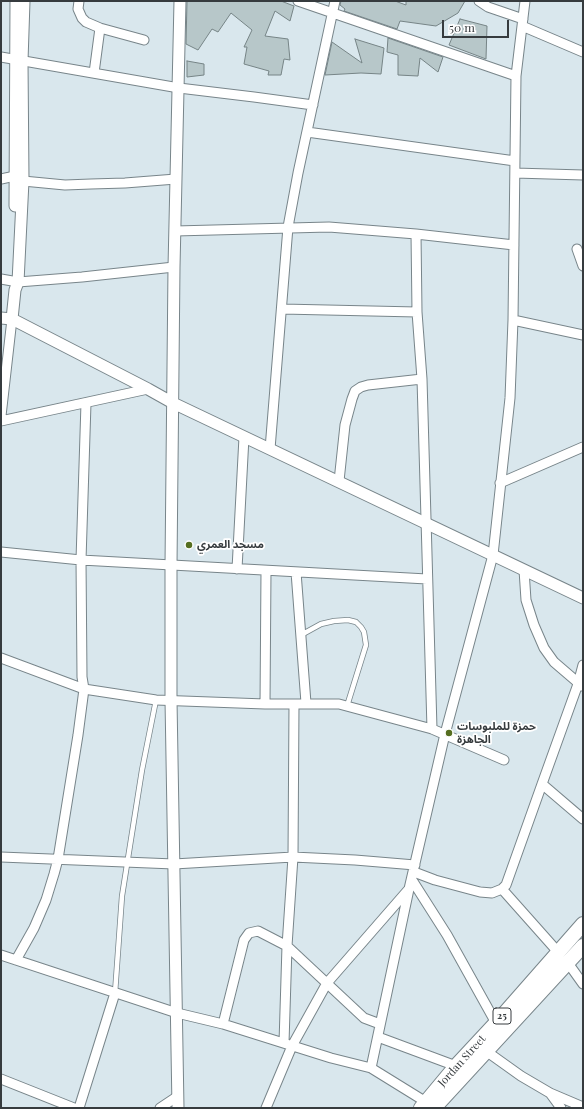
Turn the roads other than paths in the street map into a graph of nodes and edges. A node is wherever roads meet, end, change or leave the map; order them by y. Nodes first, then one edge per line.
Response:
1 (16, 1) edge
2 (24, 1) edge
3 (79, 1) edge
4 (180, 1) edge
5 (298, 1) edge
6 (335, 1) edge
7 (479, 1) edge
8 (525, 1) edge
9 (332, 12) junction
10 (522, 23) junction
11 (100, 28) junction
12 (144, 40) dead end
13 (583, 52) edge
14 (1, 57) edge
15 (19, 60) junction
16 (94, 73) junction
17 (516, 76) junction
18 (179, 88) junction
19 (313, 105) junction
20 (307, 132) junction
21 (515, 161) junction
22 (515, 173) junction
23 (583, 175) edge
24 (1, 179) edge
25 (19, 179) junction
26 (176, 179) junction
27 (288, 227) junction
28 (175, 232) junction
29 (416, 234) junction
30 (514, 245) junction
31 (577, 249) dead end
32 (583, 266) edge
33 (174, 267) junction
34 (1, 279) edge
35 (15, 284) junction
36 (282, 310) junction
37 (417, 312) junction
38 (6, 319) edge
39 (513, 320) junction
40 (583, 335) edge
41 (422, 379) junction
42 (148, 389) junction
43 (86, 403) junction
44 (173, 403) junction
45 (1, 416) edge
46 (1, 421) edge
47 (244, 436) junction
48 (583, 447) edge
49 (270, 449) junction
50 (339, 481) junction
51 (500, 483) junction
52 (426, 523) junction
53 (1, 552) edge
54 (493, 555) junction
55 (81, 560) junction
56 (171, 565) junction
57 (237, 569) junction
58 (524, 570) junction
59 (266, 571) junction
60 (296, 572) junction
61 (428, 579) junction
62 (583, 598) edge
63 (301, 634) junction
64 (1, 658) edge
65 (583, 665) edge
66 (580, 685) edge
67 (84, 689) junction
68 (156, 700) junction
69 (171, 700) junction
70 (306, 703) junction
71 (265, 704) junction
72 (294, 704) junction
73 (347, 706) junction
74 (432, 729) junction
75 (445, 734) junction
76 (504, 760) dead end
77 (542, 784) junction
78 (583, 819) edge
79 (1, 857) edge
80 (293, 857) junction
81 (58, 859) junction
82 (128, 862) junction
83 (174, 864) junction
84 (414, 872) junction
85 (409, 889) junction
86 (502, 889) junction
87 (583, 924) edge
88 (287, 946) junction
89 (583, 946) edge
90 (558, 952) junction
91 (1, 955) edge
92 (16, 960) junction
93 (568, 963) junction
94 (327, 984) junction
95 (583, 984) edge
96 (115, 993) junction
97 (177, 1014) junction
98 (496, 1023) junction
99 (223, 1024) junction
100 (380, 1024) junction
101 (378, 1037) junction
102 (288, 1044) junction
103 (486, 1051) junction
104 (456, 1066) junction
105 (371, 1068) junction
106 (1, 1079) edge
107 (550, 1093) junction
108 (178, 1096) junction
109 (427, 1106) edge
110 (583, 1107) edge
111 (74, 1108) edge
112 (78, 1108) edge
113 (160, 1108) edge
114 (178, 1108) edge
115 (266, 1108) edge
116 (562, 1108) edge

1 - 15 street
2 - 15 street
3 - 11 street
4 - 18 street
5 - 9 street
6 - 9 street
7 - 10 street
8 - 10 street
9 - 17 street
9 - 19 street
10 - 13 street
10 - 17 street
11 - 12 street
11 - 16 street
14 - 15 street
15 - 16 street
15 - 25 street
16 - 18 street
17 - 21 street
18 - 19 street
18 - 26 street
19 - 20 street
20 - 21 street
20 - 27 street
21 - 22 street
22 - 23 street
22 - 30 street
24 - 25 street
25 - 26 street
25 - 35 street
26 - 28 street
27 - 28 street
27 - 29 street
27 - 36 street
28 - 33 street
29 - 30 street
29 - 37 street
30 - 39 street
31 - 32 street
33 - 35 street
33 - 44 street
34 - 35 street
35 - 38 street
36 - 37 street
36 - 49 street
37 - 41 street
38 - 42 street
38 - 45 street
39 - 40 street
39 - 51 street
41 - 50 street
41 - 52 street
42 - 43 street
42 - 44 street
43 - 46 street
43 - 55 street
44 - 47 street
44 - 56 street
47 - 49 street
47 - 57 street
48 - 51 street
49 - 50 street
50 - 52 street
51 - 54 street
52 - 54 street
52 - 61 street
53 - 55 street
54 - 58 street
54 - 75 street
55 - 56 street
55 - 67 street
56 - 57 street
56 - 69 street
57 - 59 street
58 - 62 street
58 - 66 street
59 - 60 street
59 - 71 street
60 - 61 street
60 - 63 street
61 - 74 street
63 - 70 street
63 - 73 lane
64 - 67 street
65 - 66 street
66 - 77 street
67 - 68 street
67 - 81 street
68 - 69 street
68 - 82 lane
69 - 71 street
69 - 83 street
70 - 72 street
70 - 73 street
71 - 72 street
72 - 80 street
73 - 74 street
74 - 75 street
75 - 76 street
75 - 84 street
77 - 78 street
77 - 86 street
79 - 81 street
80 - 83 street
80 - 84 street
80 - 88 street
81 - 82 street
81 - 92 street
82 - 83 street
82 - 96 lane
83 - 97 street
84 - 85 street
84 - 86 street
84 - 98 street
85 - 94 street
85 - 100 street
86 - 90 street
87 - 90 highway, Jordan Street / 25
88 - 94 street
88 - 99 street
88 - 102 street
89 - 93 highway, Jordan Street / 25
90 - 98 highway, Jordan Street / 25
91 - 92 street
92 - 96 street
93 - 95 street
93 - 103 highway, Jordan Street / 25
94 - 100 street
94 - 102 street
96 - 97 street
96 - 112 street
97 - 99 street
97 - 108 street
98 - 104 highway, Jordan Street / 25
99 - 102 street
100 - 101 street
101 - 104 street
101 - 105 street
102 - 105 street
102 - 115 street
103 - 107 street
103 - 109 highway, Jordan Street / 25
104 - 109 highway, Jordan Street / 25
105 - 109 street
106 - 111 street
107 - 110 street
107 - 116 street
108 - 113 street
108 - 114 street

